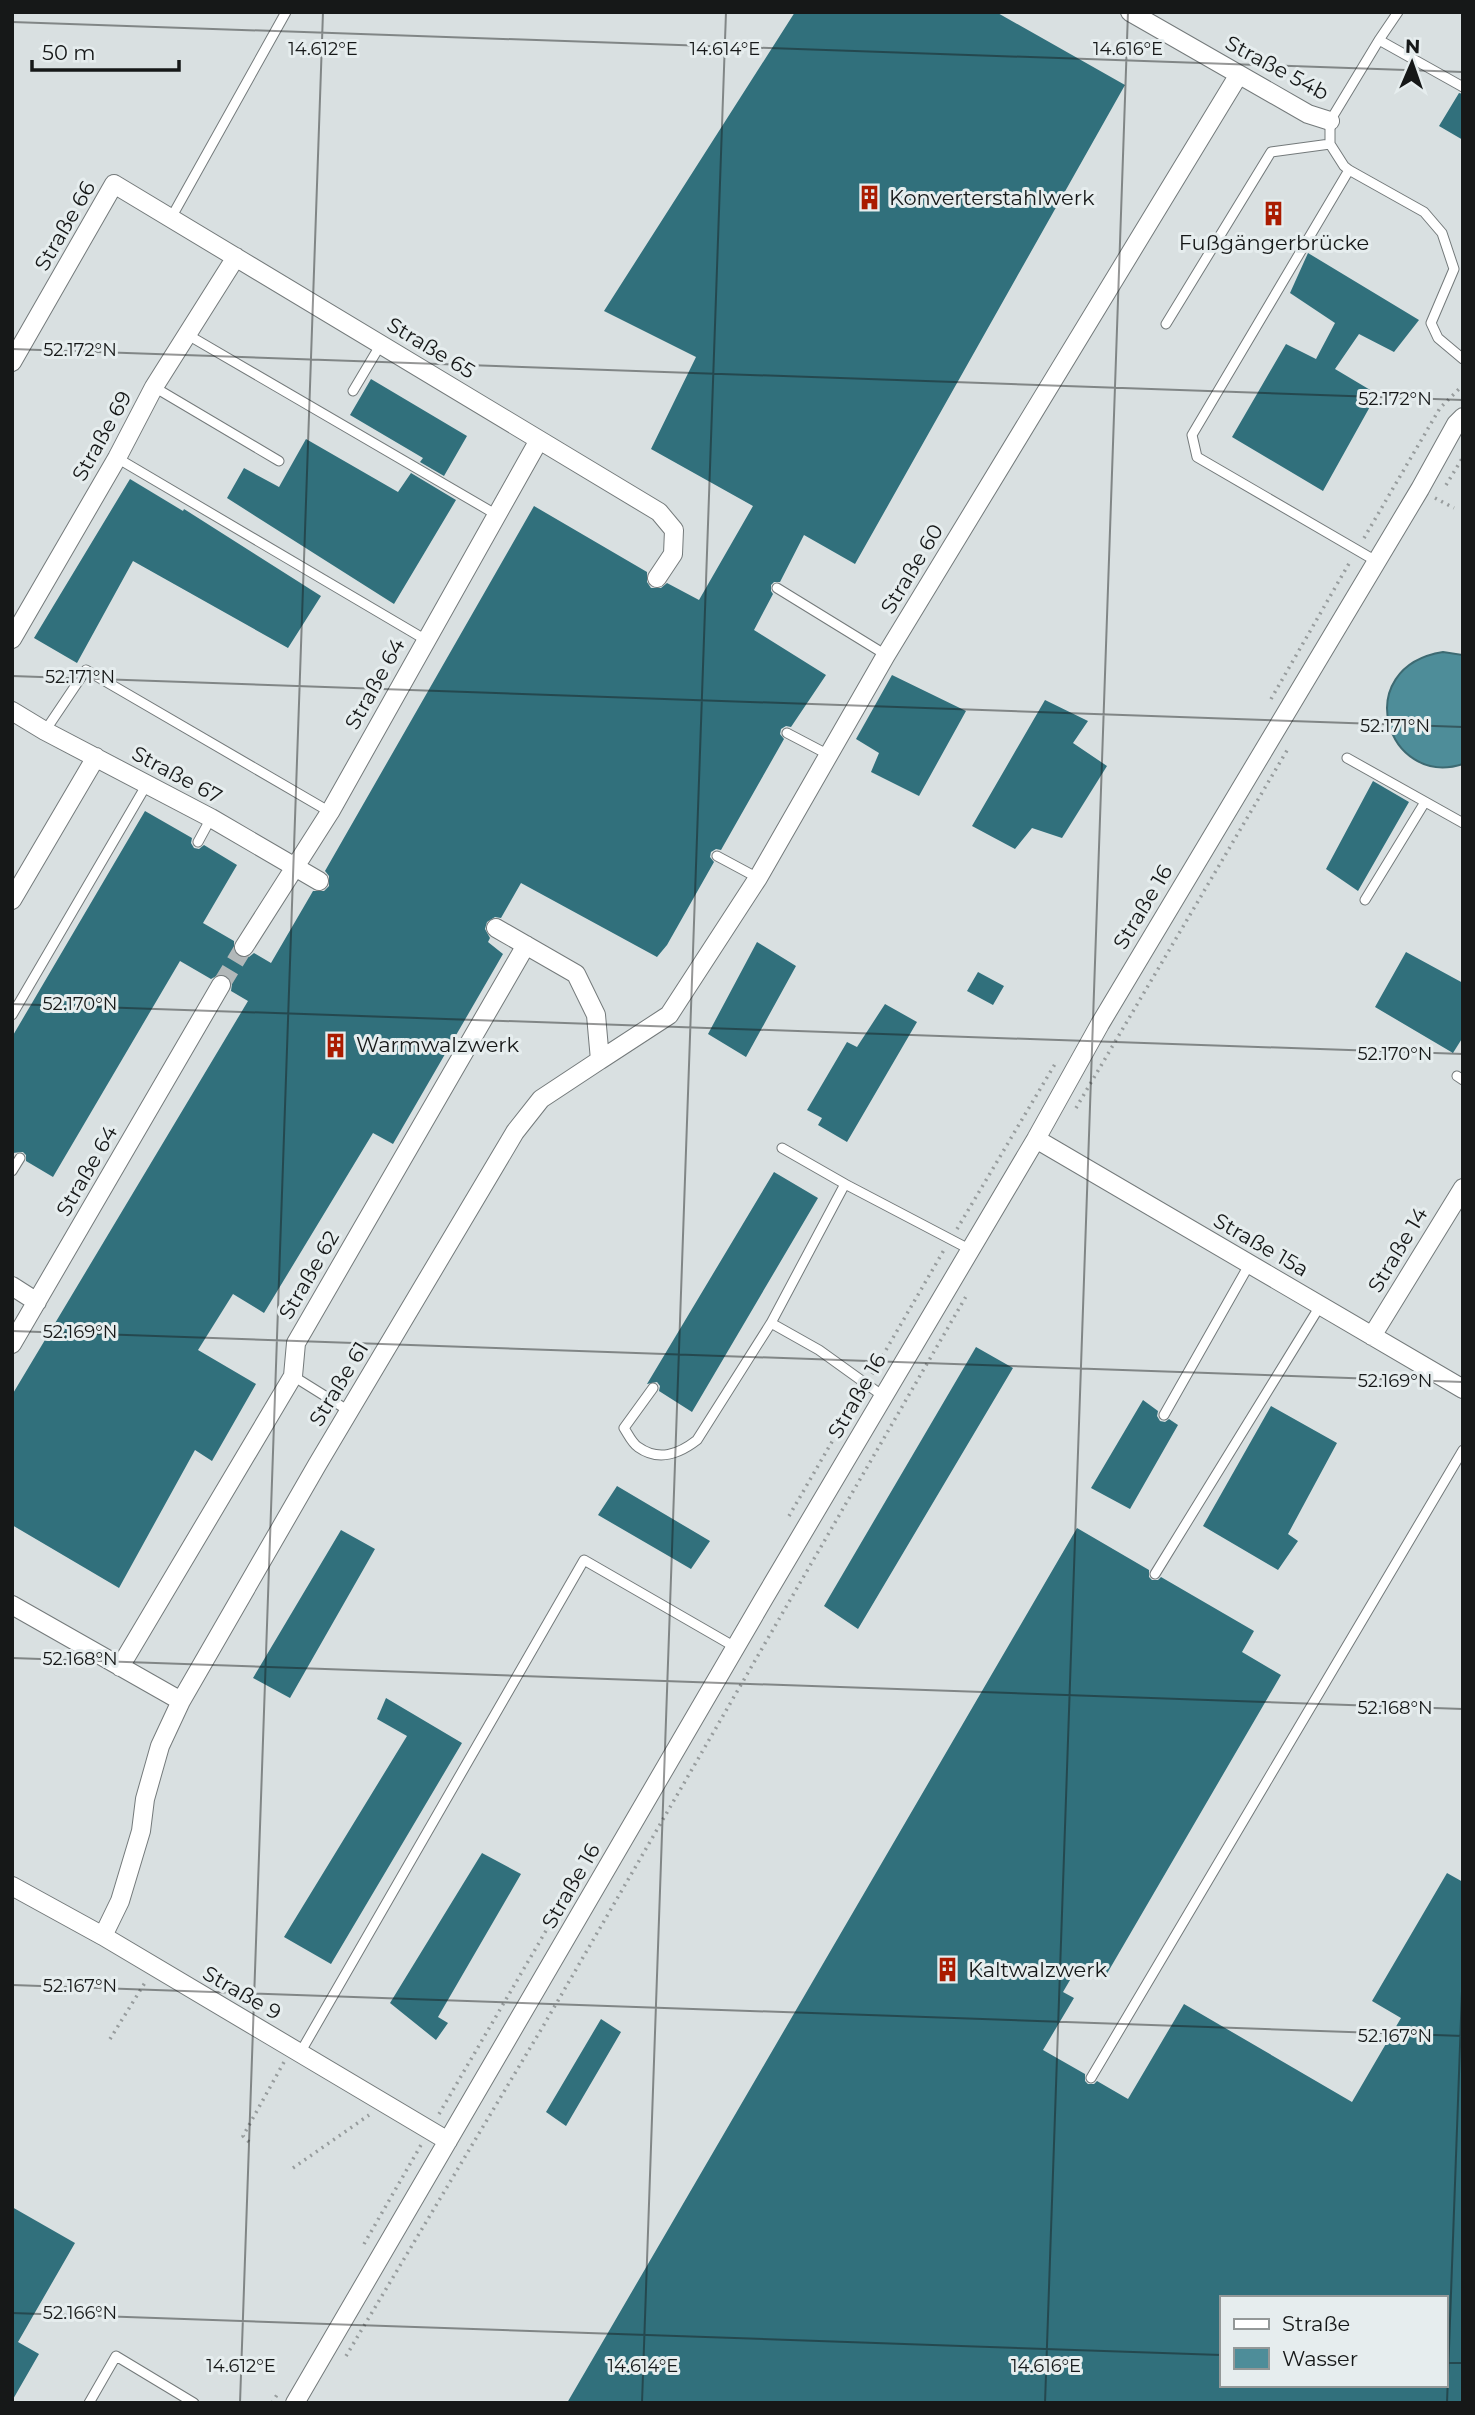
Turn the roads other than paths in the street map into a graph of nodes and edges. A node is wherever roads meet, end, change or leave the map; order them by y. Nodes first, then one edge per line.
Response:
1 (286, 12) edge
2 (1130, 12) edge
3 (1398, 12) edge
4 (1379, 40) junction
5 (1238, 76) junction
6 (1463, 87) edge
7 (1330, 121) junction
8 (1330, 144) junction
9 (1349, 170) junction
10 (114, 184) joint
11 (172, 218) junction
12 (236, 257) junction
13 (1166, 324) dead end
14 (188, 335) junction
15 (381, 344) junction
16 (1463, 359) edge
17 (12, 362) edge
18 (154, 387) junction
19 (353, 391) dead end
20 (1463, 417) edge
21 (539, 440) junction
22 (117, 458) junction
23 (279, 460) dead end
24 (497, 514) junction
25 (1376, 561) junction
26 (657, 578) dead end
27 (777, 587) dead end
28 (12, 639) edge
29 (426, 640) junction
30 (886, 656) junction
31 (12, 711) edge
32 (45, 731) junction
33 (787, 733) dead end
34 (829, 755) junction
35 (96, 757) junction
36 (1347, 758) dead end
37 (147, 785) junction
38 (1425, 802) junction
39 (330, 812) junction
40 (211, 818) junction
41 (1463, 823) edge
42 (198, 842) dead end
43 (718, 856) dead end
44 (295, 867) junction
45 (758, 878) junction
46 (319, 881) dead end
47 (12, 900) edge
48 (1365, 900) dead end
49 (496, 928) dead end
50 (526, 945) junction
51 (244, 947) tunnel mouth
52 (221, 985) tunnel mouth
53 (12, 1015) edge
54 (600, 1060) junction
55 (1036, 1139) junction
56 (782, 1148) dead end
57 (20, 1158) dead end
58 (12, 1171) edge
59 (845, 1184) junction
60 (1463, 1188) edge
61 (969, 1250) junction
62 (1249, 1265) junction
63 (12, 1286) edge
64 (37, 1302) junction
65 (1321, 1306) junction
66 (771, 1323) junction
67 (1372, 1336) junction
68 (12, 1344) edge
69 (293, 1376) junction
70 (653, 1388) dead end
71 (1463, 1389) edge
72 (883, 1396) junction
73 (349, 1411) junction
74 (1164, 1415) dead end
75 (1463, 1450) edge
76 (1155, 1574) dead end
77 (12, 1605) edge
78 (736, 1647) junction
79 (120, 1668) junction
80 (181, 1701) junction
81 (12, 1886) edge
82 (103, 1936) junction
83 (296, 2050) junction
84 (1091, 2078) dead end
85 (448, 2141) junction
86 (89, 2403) edge
87 (194, 2403) edge
88 (295, 2403) edge

1 - 11 lane
2 - 5 street, Straße 54b
3 - 4 lane
4 - 6 lane
4 - 7 lane
5 - 7 street, Straße 54b
5 - 30 street, Straße 60
7 - 8 lane
8 - 9 lane
8 - 13 lane
9 - 16 lane
9 - 25 lane
10 - 11 street, Straße 65
10 - 17 street, Straße 66
11 - 12 street, Straße 65
12 - 14 street, Straße 69
12 - 15 street, Straße 65
14 - 18 street, Straße 69
14 - 24 lane
15 - 19 lane
15 - 21 street, Straße 65
18 - 22 street, Straße 69
18 - 23 lane
20 - 25 street, Straße 16
21 - 24 street, Straße 64
21 - 26 street, Straße 65
22 - 28 street, Straße 69
22 - 29 lane
24 - 29 street, Straße 64
25 - 55 street, Straße 16
27 - 30 lane
29 - 39 street, Straße 64
30 - 34 street, Straße 60
31 - 32 street, Straße 67
32 - 35 street, Straße 67
32 - 39 lane
33 - 34 lane
34 - 45 street, Straße 60
35 - 37 street, Straße 67
35 - 47 street
36 - 38 lane
37 - 40 street, Straße 67
37 - 53 lane
38 - 41 lane
38 - 48 lane
39 - 44 street, Straße 64
40 - 42 lane
40 - 44 street, Straße 67
43 - 45 lane
44 - 46 street, Straße 67
44 - 51 street, Straße 64
45 - 54 street, Straße 60
49 - 50 street
50 - 54 street
50 - 69 street, Straße 62
52 - 64 street, Straße 64
54 - 73 street, Straße 61
55 - 61 street, Straße 16
55 - 62 street, Straße 15a
56 - 59 lane
57 - 58 lane
59 - 61 lane
59 - 66 lane
60 - 67 street, Straße 14
61 - 72 street, Straße 16
62 - 65 street, Straße 15a
62 - 74 lane
63 - 64 street
64 - 68 street, Straße 64
65 - 67 street, Straße 15a
65 - 76 lane
66 - 70 lane
66 - 72 lane
67 - 71 street, Straße 15a
69 - 73 lane
69 - 79 street, Straße 62
72 - 78 street, Straße 16
73 - 80 street, Straße 61
75 - 84 lane
77 - 79 street
78 - 83 lane
78 - 85 street, Straße 16
79 - 80 street
80 - 82 street, Straße 61
81 - 82 street, Straße 9
82 - 83 street, Straße 9
83 - 85 street, Straße 9
85 - 88 street, Straße 16
86 - 87 lane

